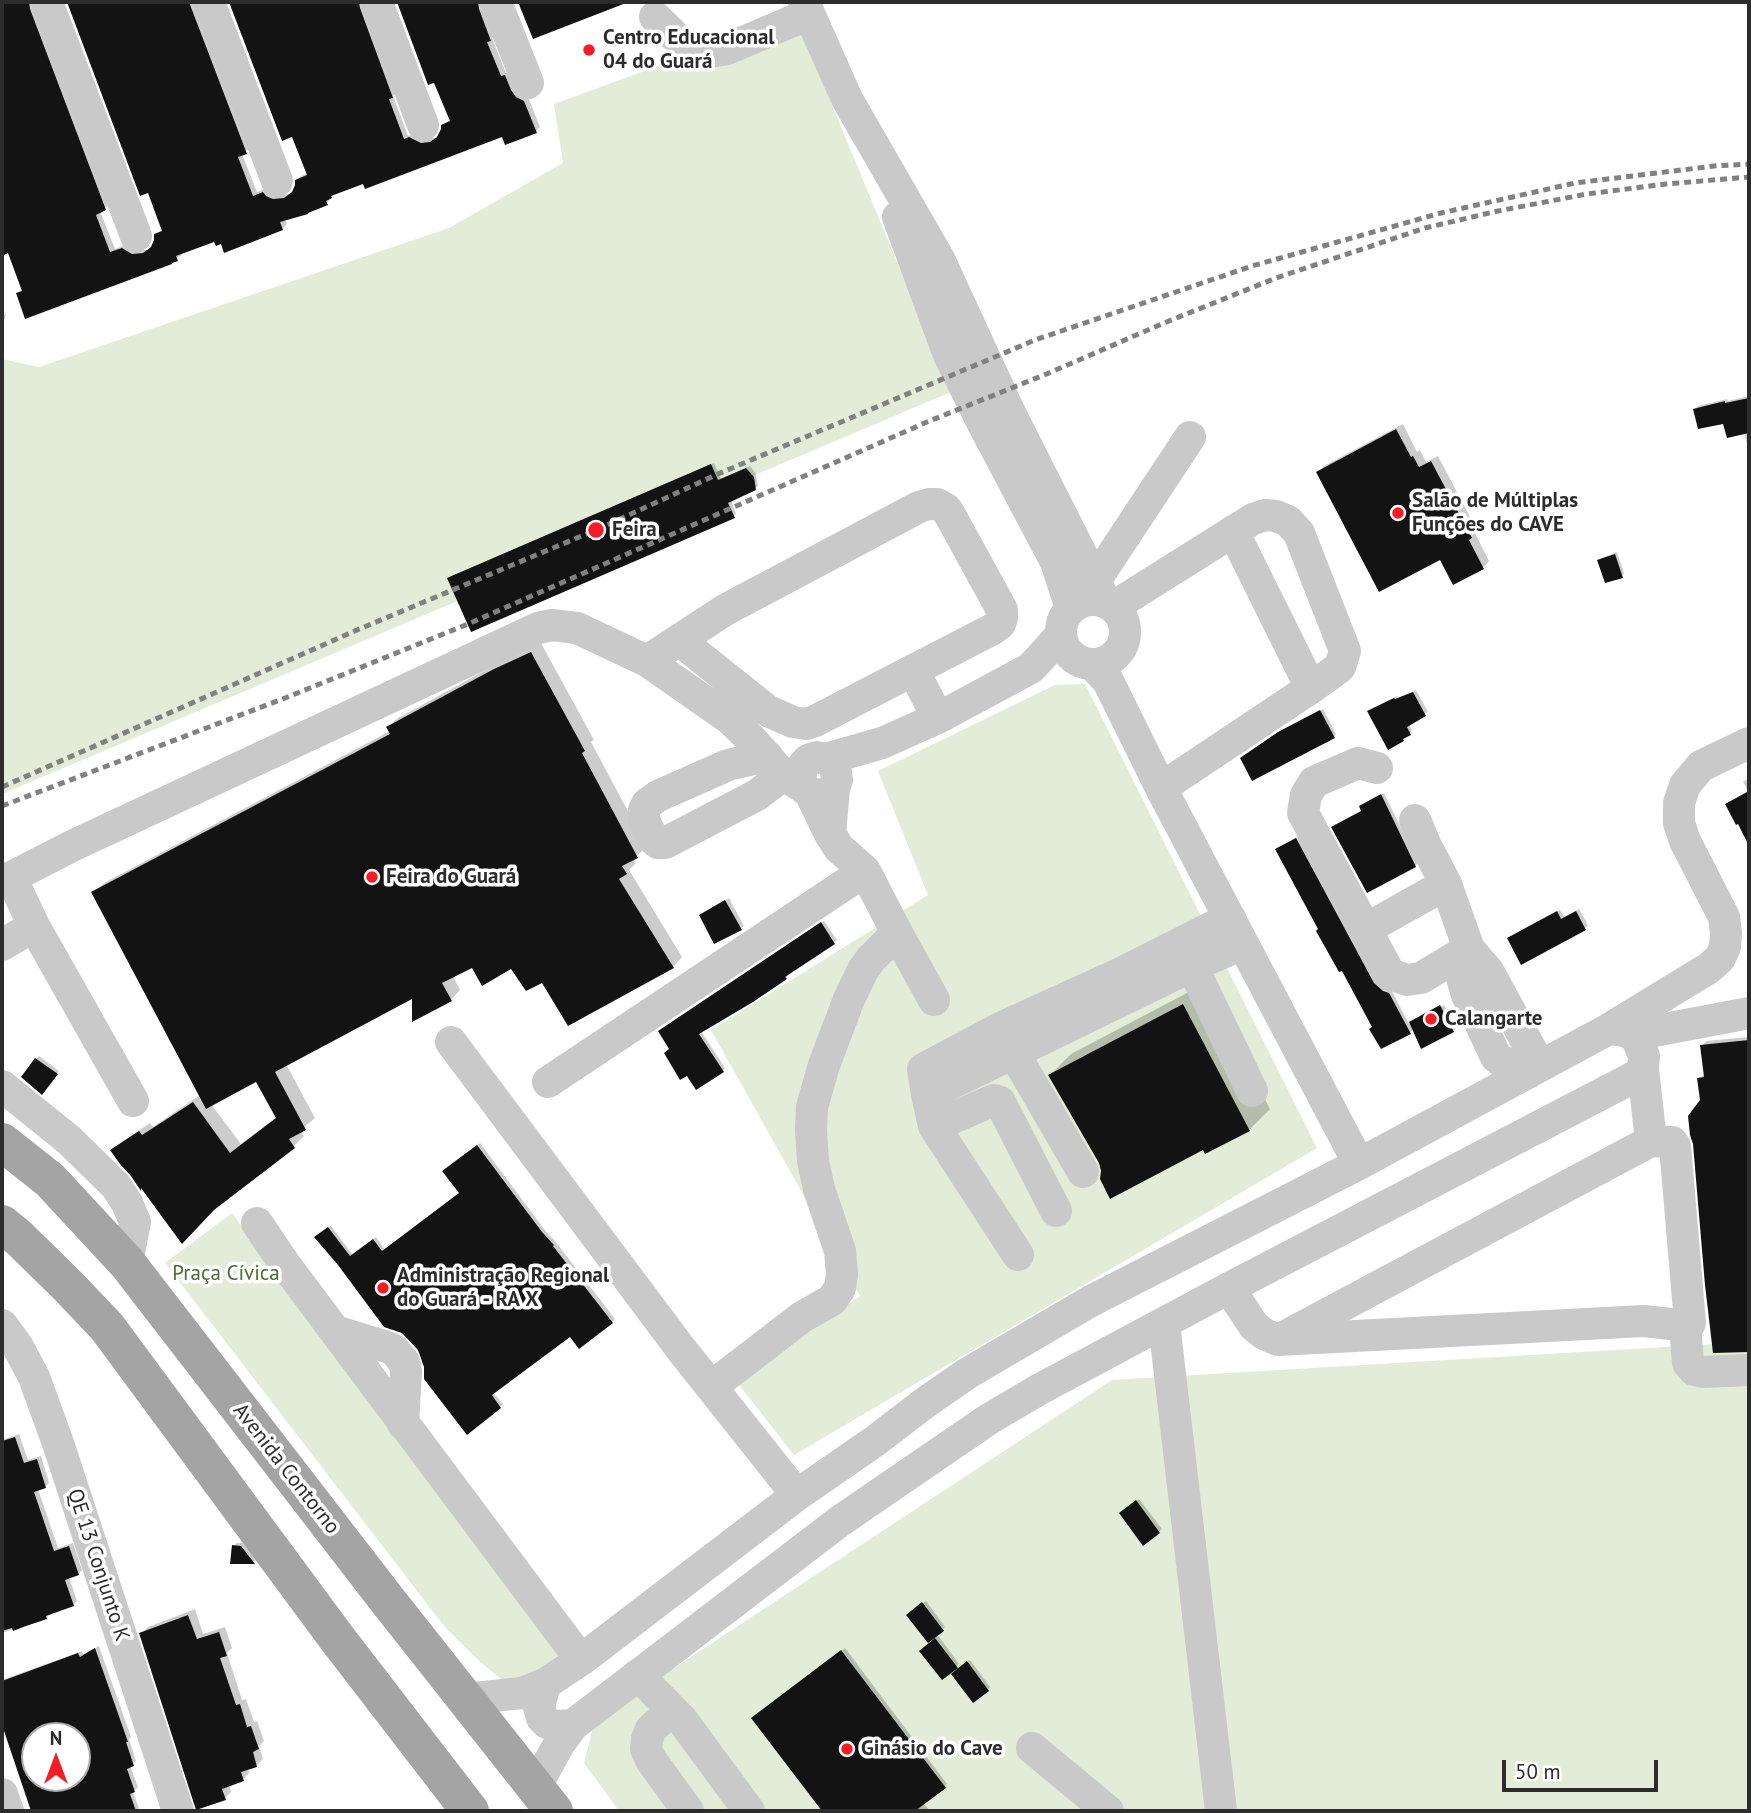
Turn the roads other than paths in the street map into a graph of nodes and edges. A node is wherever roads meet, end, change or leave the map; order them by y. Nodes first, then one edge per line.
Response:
1 (47, 2) edge
2 (209, 2) edge
3 (377, 2) edge
4 (496, 2) edge
5 (806, 8) edge
6 (655, 17) dead end
7 (528, 83) dead end
8 (423, 125) dead end
9 (867, 134) junction
10 (276, 181) dead end
11 (136, 236) dead end
12 (1190, 437) dead end
13 (1233, 531) junction
14 (1105, 597) junction
15 (1065, 622) junction
16 (679, 640) junction
17 (1124, 641) junction
18 (647, 661) junction
19 (1086, 662) junction
20 (1031, 668) junction
21 (914, 670) junction
22 (1311, 688) junction
23 (1125, 717) junction
24 (938, 718) junction
25 (1749, 743) edge
26 (1377, 768) dead end
27 (803, 771) junction
28 (1161, 788) junction
29 (1415, 820) dead end
30 (865, 871) junction
31 (6, 880) edge
32 (1446, 884) junction
33 (34, 926) junction
34 (1366, 929) junction
35 (1236, 931) junction
36 (897, 933) junction
37 (1738, 934) edge
38 (2, 945) edge
39 (1463, 953) junction
40 (1192, 966) junction
41 (1127, 985) junction
42 (934, 1000) dead end
43 (1749, 1013) edge
44 (1621, 1032) junction
45 (1007, 1040) junction
46 (451, 1042) dead end
47 (1643, 1069) junction
48 (1534, 1070) junction
49 (548, 1082) dead end
50 (2, 1086) edge
51 (1252, 1091) dead end
52 (133, 1101) dead end
53 (934, 1126) junction
54 (1651, 1141) junction
55 (2, 1142) edge
56 (1359, 1164) junction
57 (1083, 1172) dead end
58 (1278, 1206) junction
59 (1056, 1211) dead end
60 (257, 1223) dead end
61 (2, 1224) edge
62 (1299, 1252) junction
63 (1018, 1255) dead end
64 (127, 1263) junction
65 (1229, 1288) junction
66 (156, 1300) junction
67 (1164, 1323) junction
68 (2, 1325) edge
69 (1685, 1326) junction
70 (107, 1327) junction
71 (1278, 1340) junction
72 (1749, 1370) edge
73 (711, 1387) junction
74 (875, 1441) junction
75 (896, 1482) junction
76 (807, 1487) junction
77 (840, 1521) junction
78 (580, 1660) junction
79 (638, 1675) junction
80 (545, 1684) junction
81 (465, 1699) junction
82 (672, 1710) junction
83 (573, 1725) junction
84 (1032, 1748) dead end
85 (2, 1794) edge
86 (544, 1800) edge
87 (8, 1811) edge
88 (178, 1811) edge
89 (470, 1811) edge
90 (688, 1811) edge
91 (749, 1811) edge
92 (1108, 1811) edge
93 (1222, 1811) edge

1 - 11 street
2 - 10 street
3 - 8 street
4 - 7 street
5 - 6 street
5 - 9 street
9 - 14 street
9 - 15 street
12 - 14 street
13 - 14 street
13 - 22 street
13 - 22 street
14 - 15 street
14 - 17 street
15 - 19 street
15 - 20 street
16 - 18 street
16 - 21 street
16 - 21 street
17 - 19 street
17 - 23 street
18 - 27 street
18 - 31 street
19 - 20 street
19 - 23 street
20 - 24 street
21 - 24 street
22 - 28 street
23 - 28 street
24 - 27 street
25 - 37 street
26 - 34 street
27 - 30 street
28 - 35 street
29 - 32 street
30 - 36 street
30 - 49 street
31 - 33 street
32 - 34 street
32 - 39 street
33 - 38 street
33 - 52 street
34 - 39 street
35 - 40 street
35 - 41 street
35 - 56 street
36 - 42 street
36 - 73 street
37 - 44 street
39 - 48 street
40 - 41 street
40 - 51 street
41 - 45 street
43 - 44 street
44 - 47 street
44 - 48 street
45 - 53 street
45 - 57 street
46 - 73 street
47 - 54 street
47 - 62 street
48 - 56 street
50 - 64 street
53 - 59 street
53 - 63 street
54 - 69 street
54 - 71 street
55 - 64 main road, Avenida Contorno
56 - 58 street
58 - 62 street
58 - 74 street
60 - 78 street
61 - 70 main road
62 - 65 street
64 - 66 main road, Avenida Contorno
65 - 67 street
65 - 71 street
66 - 70 main road
66 - 81 main road, Avenida Contorno
67 - 75 street
67 - 93 street
68 - 88 street, QE 13 Conjunto K
69 - 71 street
69 - 72 street
70 - 89 main road
73 - 76 street
74 - 75 street
74 - 76 street
75 - 77 street
76 - 77 street
76 - 78 street
77 - 79 street
78 - 80 street
79 - 82 street
79 - 83 street
80 - 81 street
80 - 83 street
81 - 86 main road, Avenida Contorno
82 - 90 street
82 - 91 street
83 - 86 street
84 - 92 street
85 - 87 street

